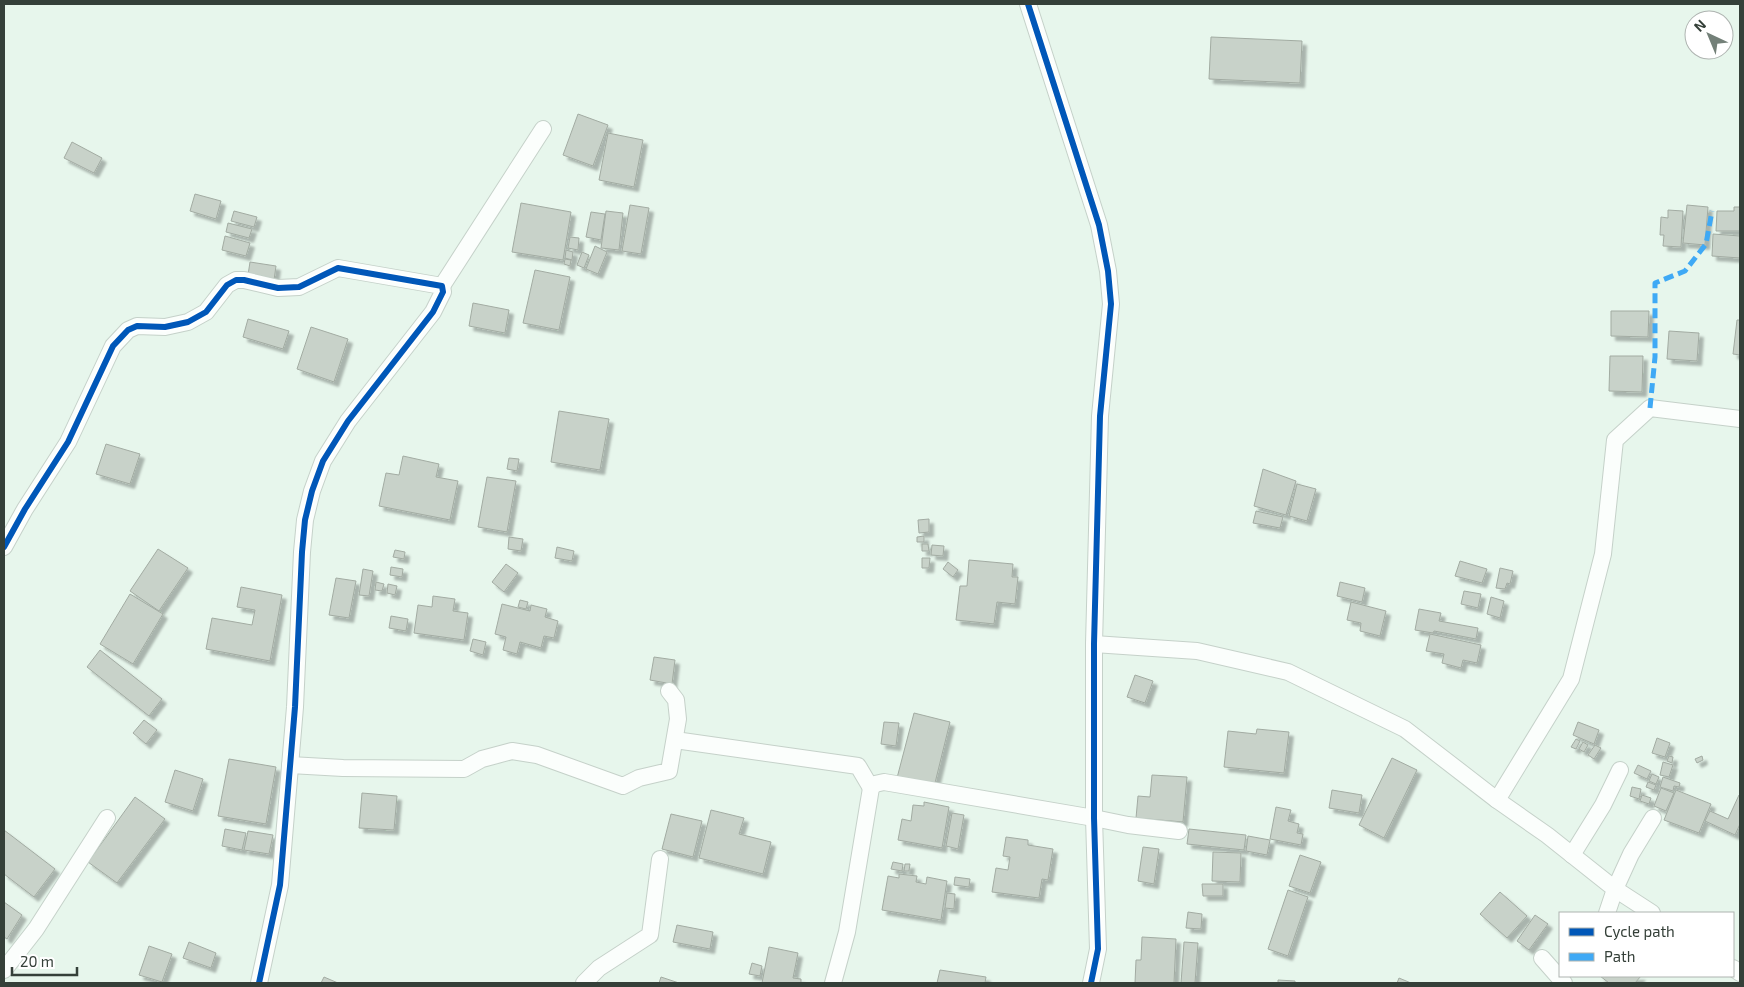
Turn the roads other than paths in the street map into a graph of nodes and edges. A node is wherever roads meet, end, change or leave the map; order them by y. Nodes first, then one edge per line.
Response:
1 (1028, 4) edge
2 (543, 129) dead end
3 (442, 286) junction
4 (1740, 419) edge
5 (4, 547) edge
6 (1094, 644) junction
7 (669, 691) dead end
8 (675, 740) junction
9 (290, 765) junction
10 (1620, 770) dead end
11 (871, 788) junction
12 (1497, 800) junction
13 (107, 818) dead end
14 (1094, 818) junction
15 (1653, 818) dead end
16 (1179, 831) dead end
17 (1572, 855) junction
18 (660, 859) dead end
19 (1615, 889) junction
20 (1607, 912) edge
21 (1650, 912) edge
22 (1542, 958) dead end
23 (4, 970) edge
24 (259, 983) edge
25 (584, 983) edge
26 (833, 983) edge
27 (1092, 983) edge
28 (1564, 983) edge

1 - 6 street
2 - 3 street
3 - 5 street
3 - 9 street
4 - 12 street
6 - 12 street
6 - 14 street
7 - 8 street
8 - 9 street
8 - 11 street
9 - 24 street
10 - 17 street
11 - 14 street
11 - 26 street
12 - 17 street
13 - 23 street
14 - 16 street
14 - 27 street
15 - 19 street
17 - 19 street
18 - 25 street
19 - 20 street
19 - 21 street
22 - 28 street

